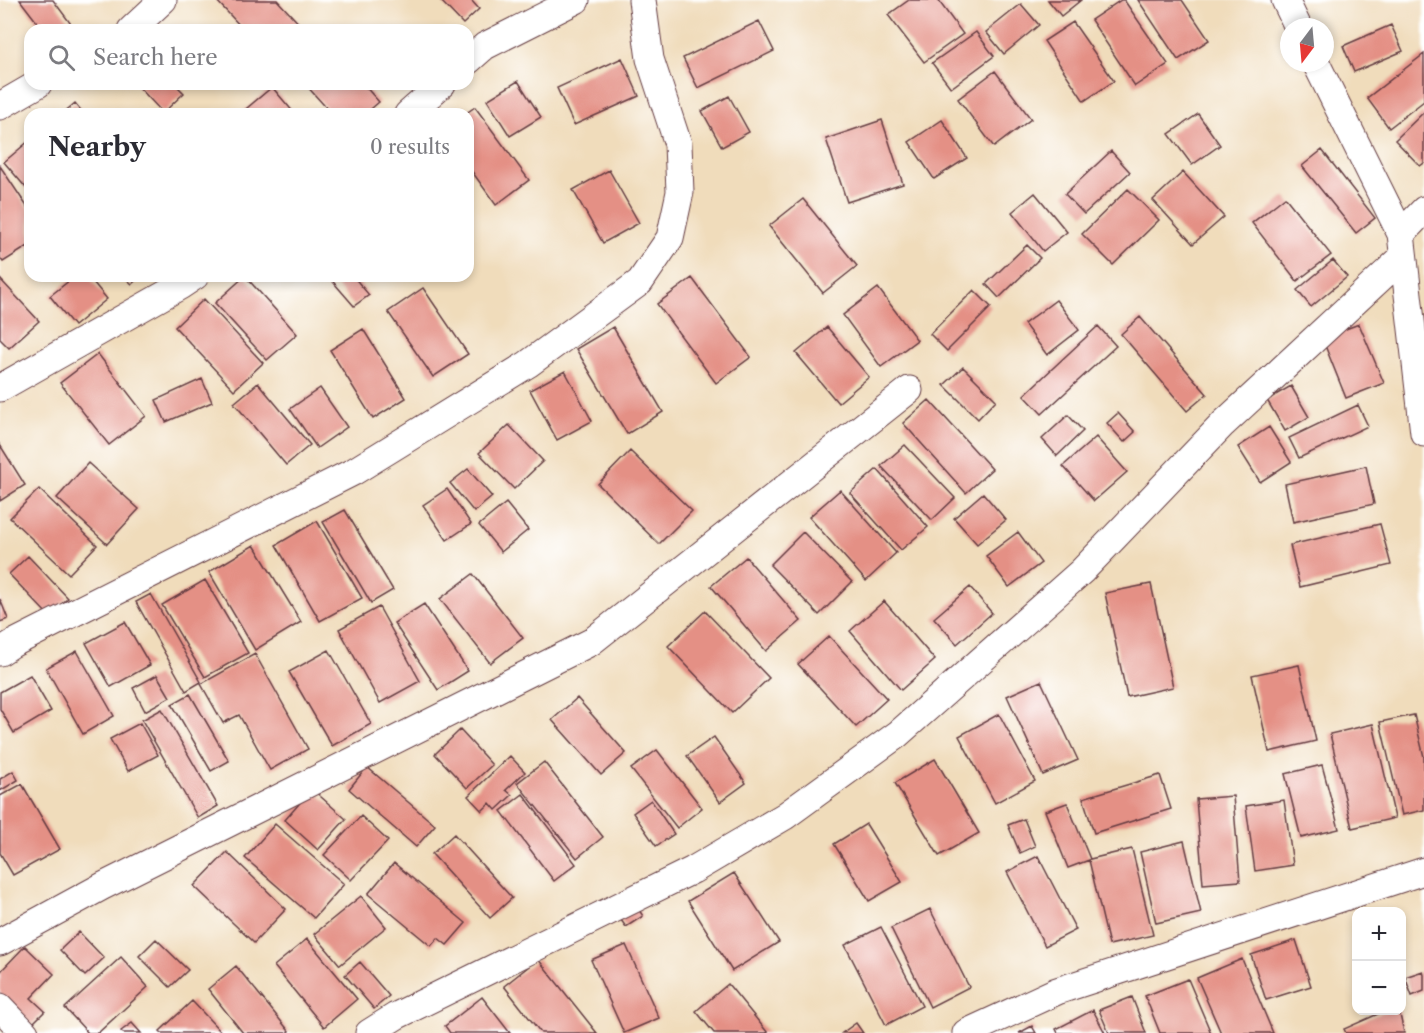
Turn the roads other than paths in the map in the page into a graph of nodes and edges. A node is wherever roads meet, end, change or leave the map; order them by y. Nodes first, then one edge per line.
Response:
1 (163, 0) edge
2 (576, 0) edge
3 (642, 0) edge
4 (1285, 0) edge
5 (1294, 18) edge
6 (137, 24) edge
7 (474, 56) edge
8 (1320, 72) edge
9 (28, 90) edge
10 (435, 90) edge
11 (0, 106) edge
12 (415, 108) edge
13 (1424, 210) edge
14 (1402, 245) junction
15 (186, 282) edge
16 (1416, 292) edge
17 (0, 388) edge
18 (909, 390) dead end
19 (1424, 433) edge
20 (0, 652) edge
21 (1424, 871) edge
22 (0, 942) edge
23 (0, 1007) edge
24 (25, 1033) edge
25 (369, 1033) edge
26 (966, 1033) edge

1 - 6 street
2 - 7 street
3 - 20 street
4 - 5 street
8 - 14 street
9 - 11 street
10 - 12 street
13 - 14 street
14 - 16 street
14 - 25 street
15 - 17 street
16 - 19 street
18 - 22 street
21 - 26 street
23 - 24 street

